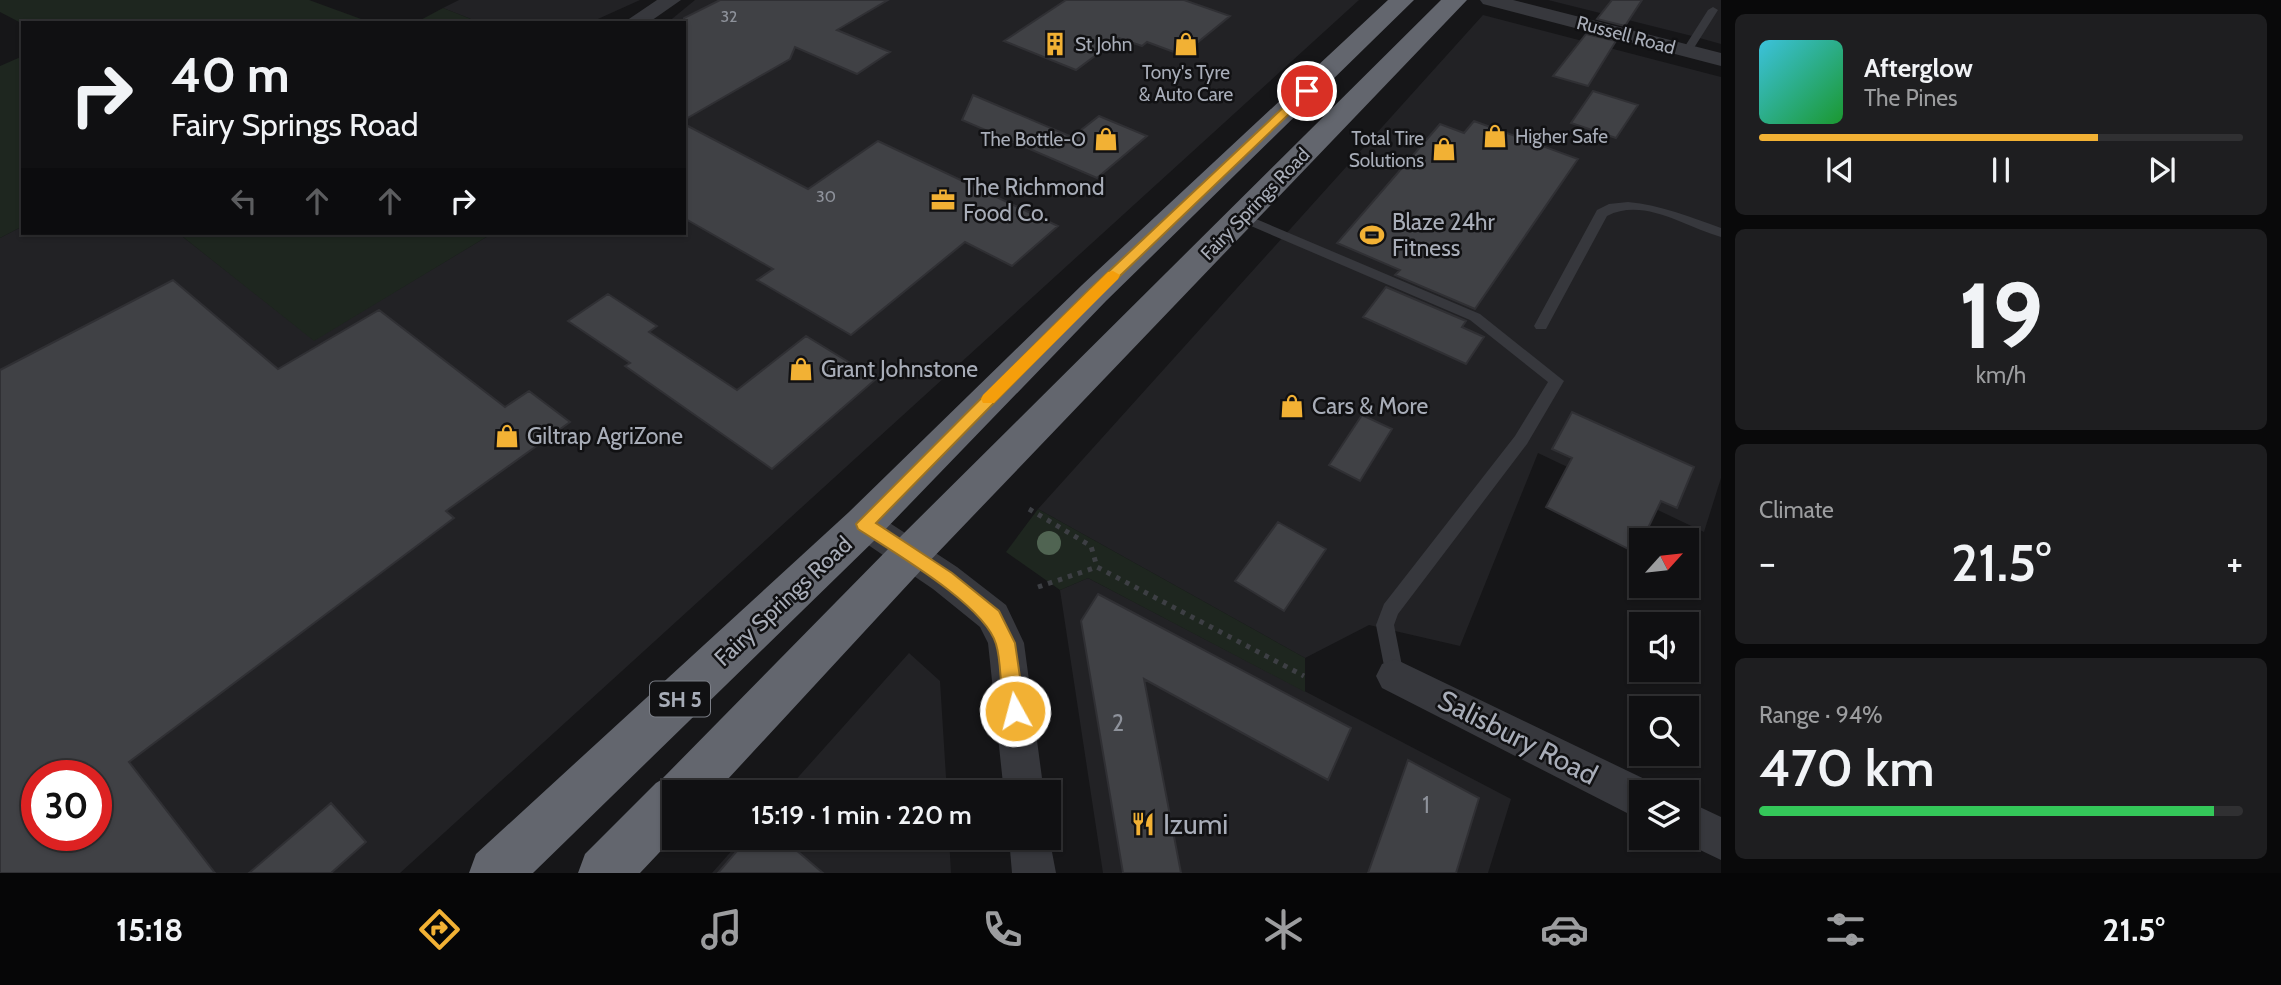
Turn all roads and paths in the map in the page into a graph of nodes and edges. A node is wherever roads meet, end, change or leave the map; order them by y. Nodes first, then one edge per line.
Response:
1 (671, 0) edge
2 (1402, 0) edge
3 (1455, 0) edge
4 (1490, 0) edge
5 (1713, 10) dead end
6 (637, 21) edge
7 (1687, 51) junction
8 (1721, 60) edge
9 (1242, 217) junction
10 (1721, 233) edge
11 (1094, 293) junction
12 (1143, 318) junction
13 (1541, 326) dead end
14 (1029, 509) dead end
15 (864, 524) junction
16 (910, 554) junction
17 (1097, 567) junction
18 (1038, 587) dead end
19 (1304, 676) dead end
20 (1395, 676) joint
21 (693, 780) edge
22 (1022, 780) edge
23 (1629, 793) edge
24 (662, 813) edge
25 (1699, 828) edge
26 (1721, 839) edge
27 (1031, 850) edge
28 (495, 873) edge
29 (604, 873) edge
30 (1034, 873) edge

1 - 6 street
2 - 11 highway, Fairy Springs Road / SH 5
3 - 9 highway, Fairy Springs Road / SH 5
4 - 7 street, Russell Road
5 - 7 lane
7 - 8 street, Russell Road
9 - 12 highway, Fairy Springs Road / SH 5
9 - 20 lane
10 - 13 lane
11 - 12 highway
11 - 15 highway, Fairy Springs Road / SH 5
12 - 16 highway, Fairy Springs Road / SH 5
14 - 17 path
15 - 16 street
15 - 28 highway, Fairy Springs Road / SH 5
16 - 21 highway, Fairy Springs Road / SH 5
16 - 22 street
17 - 18 path
17 - 19 path
20 - 23 street, Salisbury Road
24 - 29 highway
25 - 26 street
27 - 30 street

